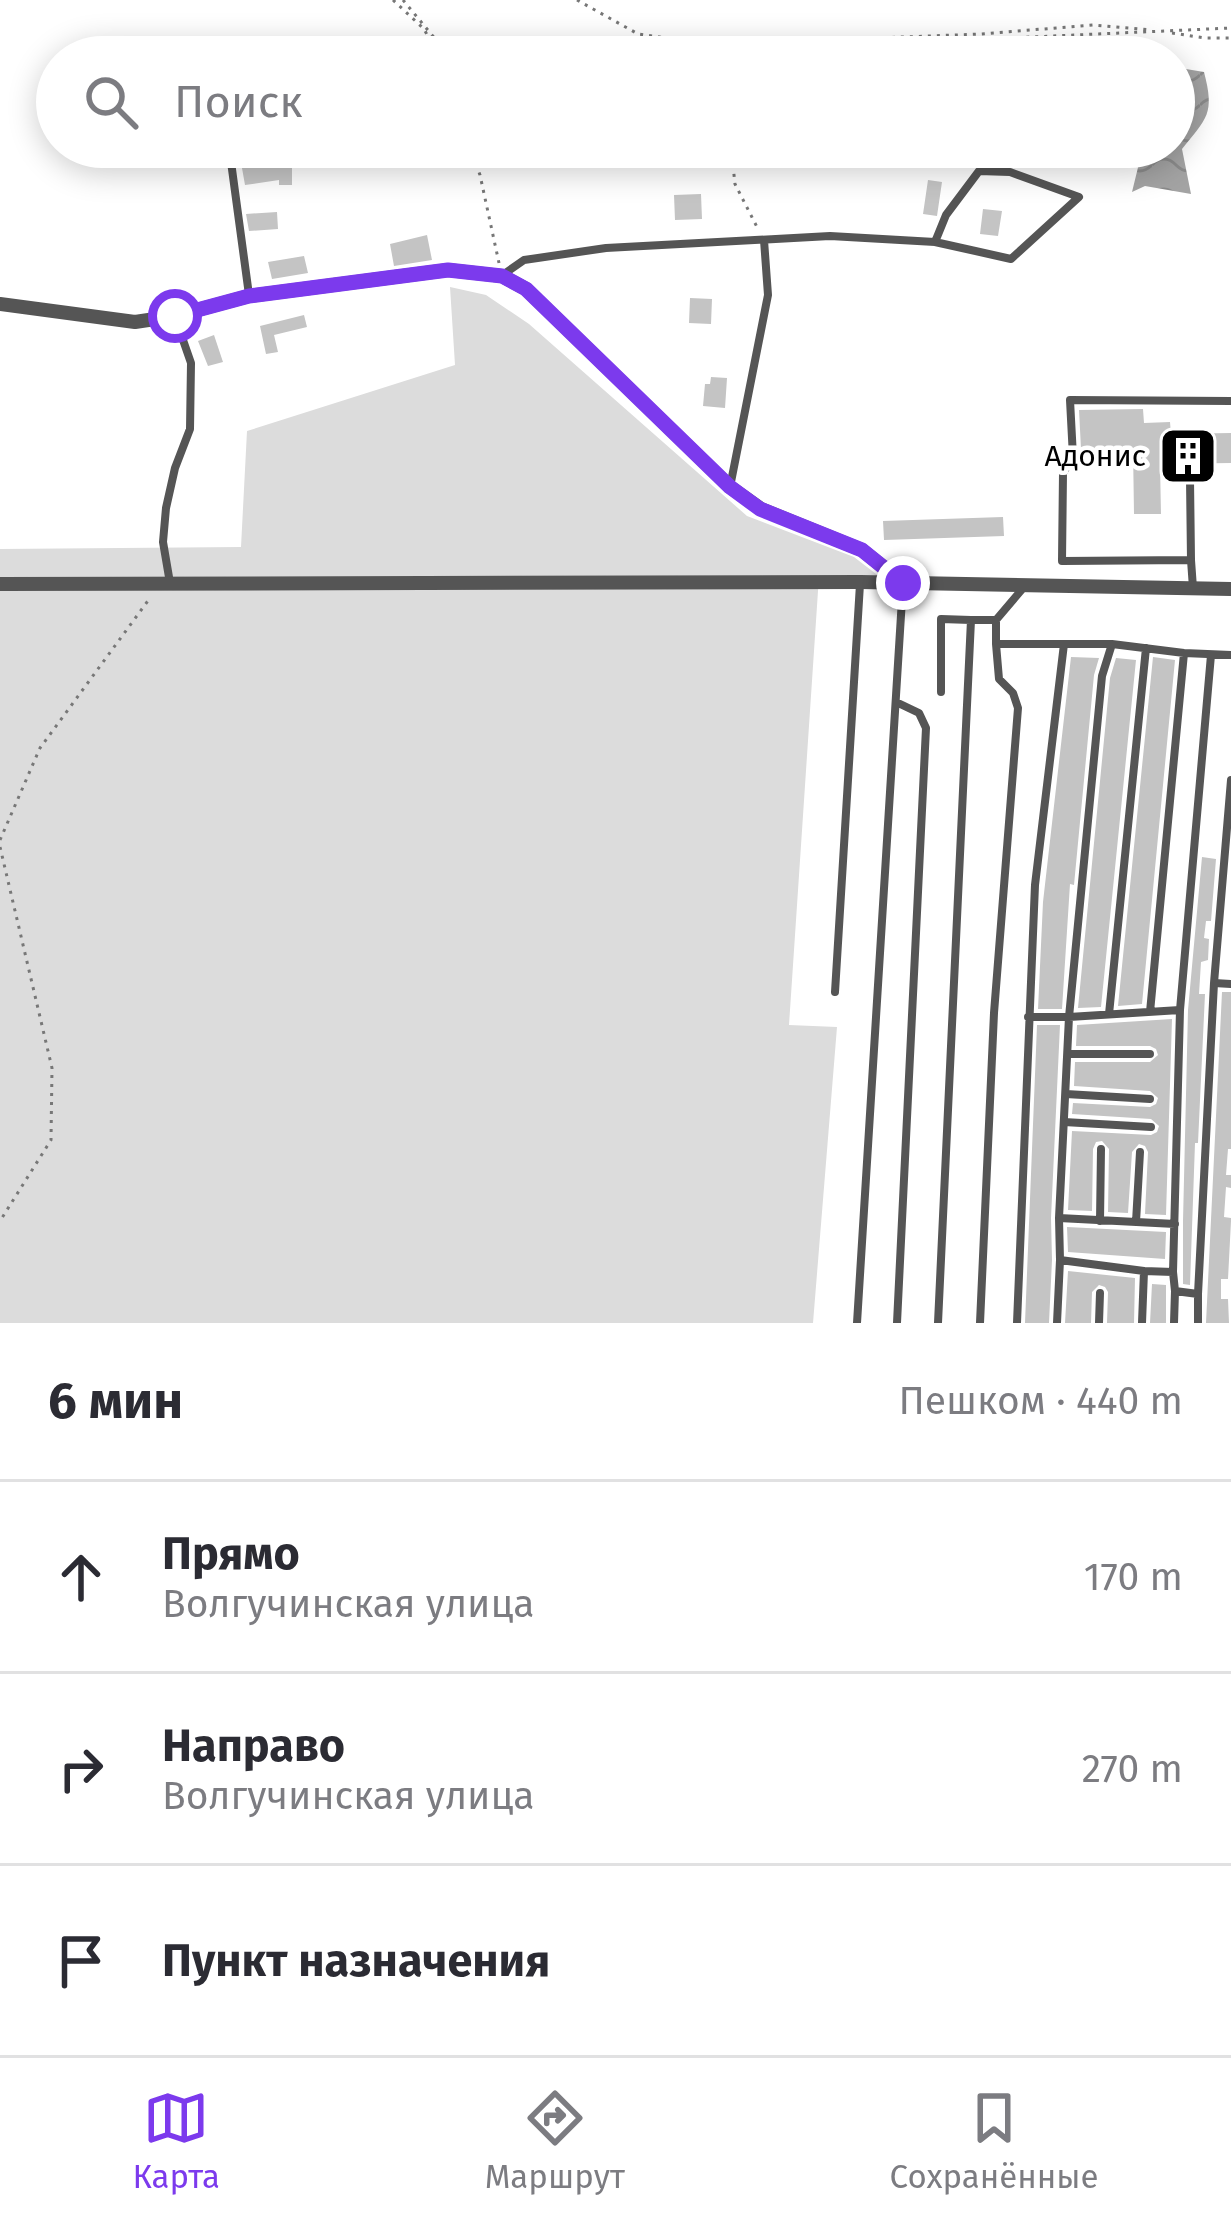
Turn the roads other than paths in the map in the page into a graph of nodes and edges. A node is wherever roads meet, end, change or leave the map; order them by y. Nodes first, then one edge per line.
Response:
1 (232, 168) edge
2 (764, 240) junction
3 (935, 242) junction
4 (502, 276) junction
5 (249, 296) junction
6 (0, 304) edge
7 (175, 316) junction
8 (1231, 401) edge
9 (1123, 456) dead end
10 (1072, 458) junction
11 (1190, 479) dead end
12 (730, 487) junction
13 (1191, 560) junction
14 (861, 582) junction
15 (903, 583) junction
16 (0, 584) edge
17 (165, 584) junction
18 (1024, 586) junction
19 (1193, 588) junction
20 (1231, 590) edge
21 (971, 620) junction
22 (996, 620) junction
23 (996, 644) junction
24 (1064, 644) junction
25 (1112, 644) junction
26 (1146, 648) junction
27 (1184, 653) junction
28 (1211, 655) junction
29 (1231, 655) edge
30 (941, 692) dead end
31 (896, 702) junction
32 (1231, 780) edge
33 (1214, 983) junction
34 (1231, 984) edge
35 (835, 992) dead end
36 (1180, 1010) junction
37 (1150, 1012) junction
38 (1109, 1014) junction
39 (1028, 1017) junction
40 (1069, 1017) junction
41 (1069, 1054) junction
42 (1150, 1054) dead end
43 (1066, 1094) junction
44 (1150, 1099) dead end
45 (1064, 1122) junction
46 (1150, 1127) dead end
47 (1101, 1149) dead end
48 (1140, 1153) dead end
49 (1059, 1218) junction
50 (1100, 1221) junction
51 (1136, 1222) junction
52 (1175, 1224) junction
53 (1060, 1260) junction
54 (1144, 1271) junction
55 (1173, 1272) junction
56 (1174, 1291) junction
57 (1100, 1292) dead end
58 (1198, 1294) junction
59 (857, 1323) edge
60 (897, 1323) edge
61 (938, 1323) edge
62 (980, 1323) edge
63 (1017, 1323) edge
64 (1058, 1323) edge
65 (1100, 1323) edge
66 (1142, 1323) edge
67 (1174, 1323) edge
68 (1198, 1323) edge

1 - 5 lane
2 - 3 lane
2 - 4 lane
2 - 12 lane
3 - 3 lane
4 - 5 street
4 - 12 street
5 - 7 street
6 - 7 street
7 - 17 lane
8 - 10 lane
9 - 10 lane
10 - 13 lane
11 - 13 lane
12 - 15 street
13 - 19 lane
14 - 15 street
14 - 17 street
14 - 35 lane
15 - 18 street
15 - 31 lane
16 - 17 street
18 - 19 street
18 - 22 lane
19 - 20 street
21 - 22 lane
21 - 30 lane
21 - 61 lane
22 - 23 lane
23 - 24 lane
23 - 62 lane
24 - 25 lane
24 - 39 lane
25 - 26 lane
25 - 40 lane
26 - 27 lane
26 - 38 lane
27 - 28 lane
27 - 37 lane
28 - 29 lane
28 - 36 lane
31 - 59 lane
31 - 60 lane
32 - 33 lane
33 - 34 lane
33 - 58 lane
36 - 37 lane
36 - 52 lane
37 - 38 lane
38 - 40 lane
39 - 40 lane
39 - 63 lane
40 - 41 lane
41 - 42 lane
41 - 43 lane
43 - 44 lane
43 - 45 lane
45 - 46 lane
45 - 49 lane
47 - 50 lane
48 - 51 lane
49 - 50 lane
49 - 53 lane
50 - 51 lane
51 - 52 lane
52 - 55 lane
53 - 54 lane
53 - 64 lane
54 - 55 lane
54 - 66 lane
55 - 56 lane
56 - 58 lane
56 - 67 lane
57 - 65 lane
58 - 68 lane

